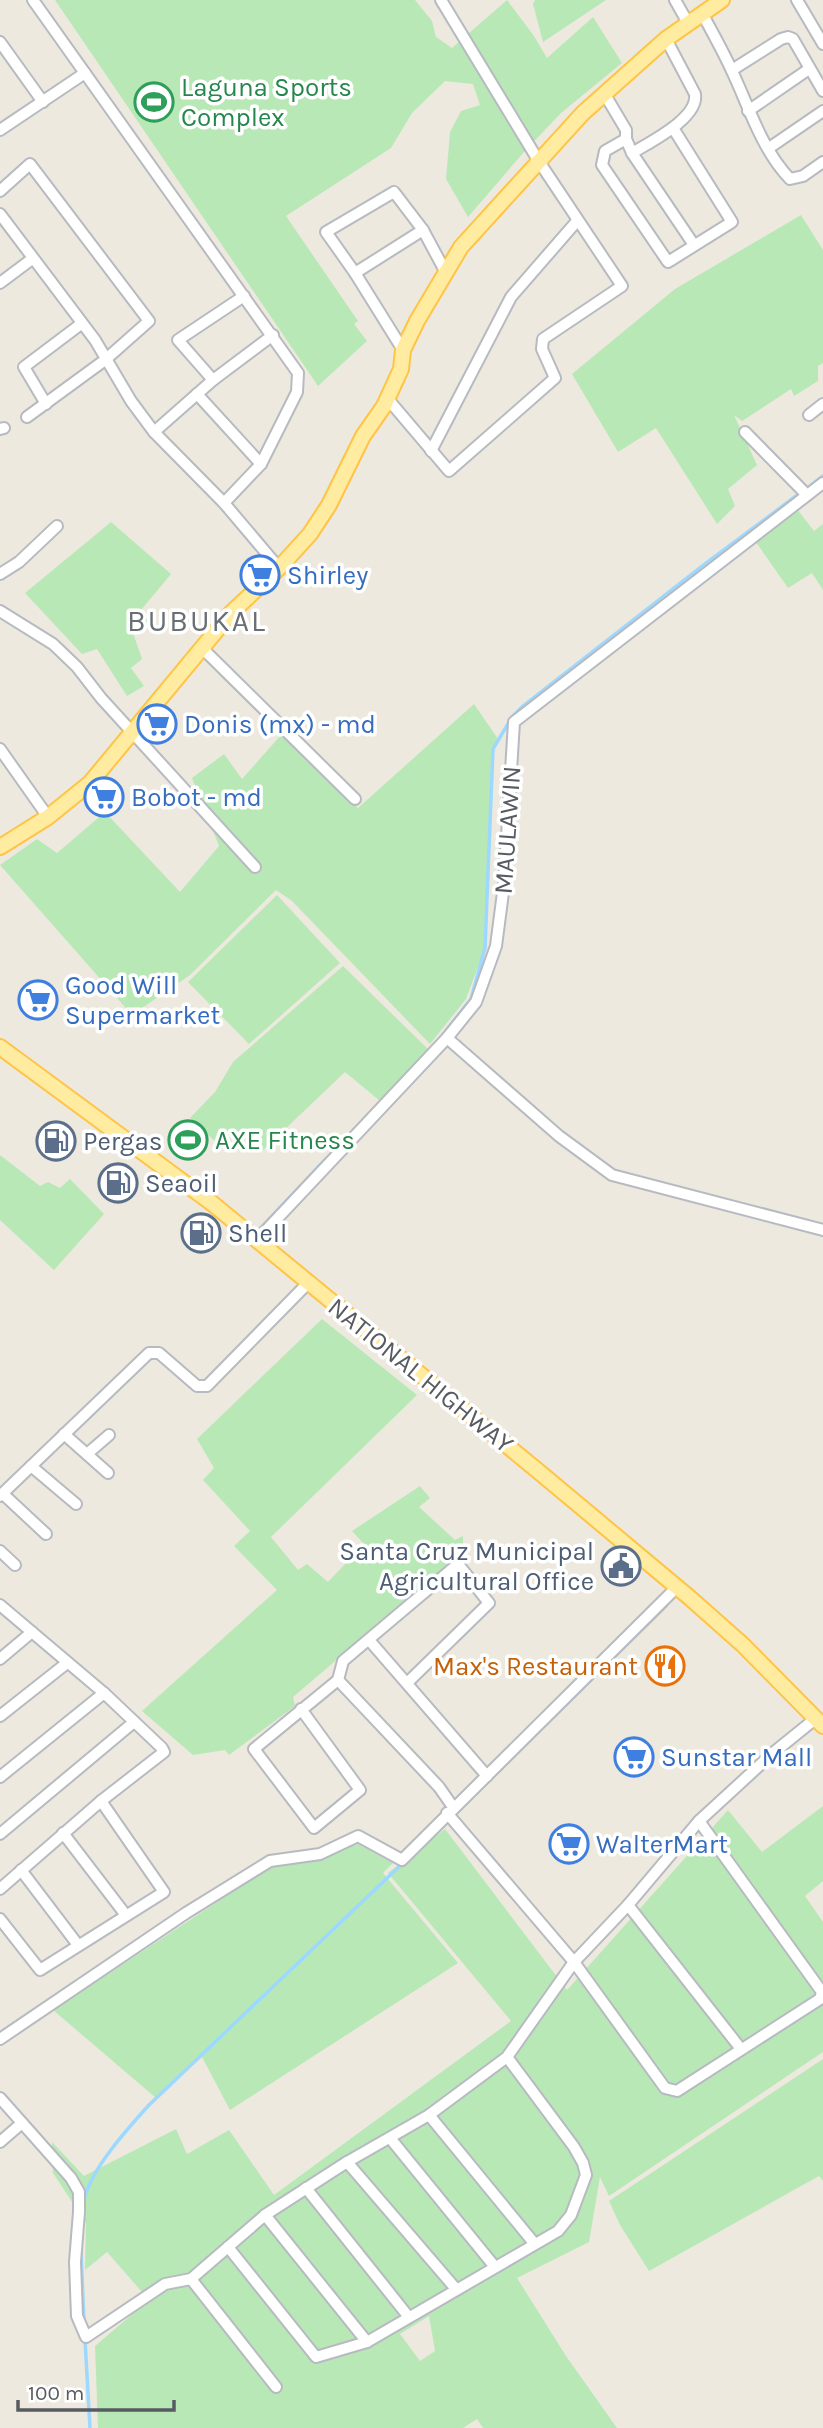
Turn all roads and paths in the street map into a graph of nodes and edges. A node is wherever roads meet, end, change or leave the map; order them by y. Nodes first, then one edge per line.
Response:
1 (33, 0) edge
2 (441, 0) edge
3 (675, 0) edge
4 (722, 0) edge
5 (797, 0) edge
6 (702, 13) junction
7 (688, 23) junction
8 (666, 39) junction
9 (0, 42) edge
10 (823, 44) edge
11 (809, 69) junction
12 (732, 70) junction
13 (85, 73) junction
14 (823, 91) edge
15 (604, 93) junction
16 (43, 102) junction
17 (748, 111) junction
18 (823, 111) edge
19 (2, 124) edge
20 (673, 128) junction
21 (626, 139) junction
22 (769, 148) junction
23 (632, 153) junction
24 (538, 160) junction
25 (823, 162) edge
26 (0, 191) edge
27 (0, 214) edge
28 (577, 220) junction
29 (4, 227) edge
30 (424, 230) junction
31 (694, 245) junction
32 (32, 259) junction
33 (445, 271) junction
34 (355, 274) junction
35 (0, 284) edge
36 (244, 296) junction
37 (81, 324) junction
38 (273, 335) junction
39 (404, 350) junction
40 (105, 360) junction
41 (213, 380) junction
42 (197, 394) junction
43 (387, 398) junction
44 (46, 404) junction
45 (823, 404) edge
46 (809, 415) dead end
47 (27, 417) dead end
48 (154, 432) junction
49 (745, 432) dead end
50 (430, 450) junction
51 (261, 464) junction
52 (823, 483) edge
53 (807, 495) junction
54 (224, 503) junction
55 (57, 526) dead end
56 (279, 568) junction
57 (0, 574) edge
58 (0, 611) edge
59 (202, 648) junction
60 (133, 733) junction
61 (0, 749) edge
62 (355, 799) dead end
63 (48, 817) junction
64 (0, 847) edge
65 (255, 867) dead end
66 (447, 1038) junction
67 (0, 1047) edge
68 (823, 1230) edge
69 (257, 1240) junction
70 (308, 1283) junction
71 (64, 1434) junction
72 (109, 1435) dead end
73 (87, 1454) junction
74 (31, 1466) junction
75 (108, 1473) dead end
76 (1, 1495) edge
77 (76, 1504) dead end
78 (46, 1534) dead end
79 (0, 1550) edge
80 (15, 1565) dead end
81 (676, 1588) junction
82 (0, 1605) edge
83 (33, 1632) junction
84 (369, 1640) junction
85 (0, 1659) edge
86 (67, 1662) junction
87 (338, 1680) junction
88 (407, 1683) junction
89 (104, 1693) junction
90 (302, 1709) junction
91 (0, 1716) edge
92 (134, 1722) junction
93 (819, 1722) edge
94 (486, 1776) junction
95 (0, 1777) edge
96 (101, 1801) junction
97 (450, 1810) junction
98 (699, 1821) junction
99 (0, 1833) edge
100 (63, 1833) junction
101 (21, 1870) junction
102 (0, 1889) edge
103 (628, 1905) junction
104 (125, 1914) junction
105 (0, 1919) edge
106 (78, 1945) junction
107 (575, 1962) junction
108 (0, 2039) edge
109 (741, 2049) junction
110 (507, 2057) junction
111 (0, 2098) edge
112 (429, 2115) junction
113 (22, 2123) junction
114 (390, 2138) junction
115 (0, 2142) edge
116 (347, 2162) junction
117 (306, 2188) junction
118 (265, 2215) junction
119 (534, 2244) junction
120 (228, 2247) junction
121 (495, 2267) junction
122 (191, 2278) junction
123 (456, 2289) junction
124 (408, 2316) junction
125 (367, 2342) junction
126 (276, 2387) dead end

1 - 13 street
2 - 24 street
3 - 7 street
4 - 6 main road
5 - 10 street
6 - 7 main road
6 - 12 street
7 - 8 main road
8 - 15 main road
8 - 20 street
9 - 16 street
11 - 12 street
11 - 14 street
11 - 17 street
12 - 17 street
13 - 16 street
13 - 36 street
15 - 21 street
15 - 24 main road
16 - 19 street
17 - 22 street
18 - 22 street
20 - 23 street
20 - 31 street
21 - 23 street
21 - 31 street
22 - 25 street
23 - 31 street
24 - 28 street
24 - 33 main road
26 - 40 street
27 - 29 street
28 - 50 street
28 - 50 street
29 - 32 street
30 - 33 street
30 - 34 street
30 - 34 street
32 - 35 street
32 - 37 street
33 - 39 main road
34 - 39 street
36 - 38 street
36 - 41 street
37 - 40 street
37 - 44 street
38 - 41 street
38 - 51 street
39 - 43 main road
40 - 44 street
40 - 48 street
41 - 42 street
42 - 48 street
42 - 51 street
43 - 50 street
43 - 56 main road
44 - 47 street
45 - 46 street
48 - 54 street
49 - 53 street
51 - 54 street
52 - 53 street, MAULAWIN
53 - 66 street, MAULAWIN
54 - 56 street
55 - 57 street
56 - 59 main road
58 - 60 street
59 - 60 main road
59 - 62 street
60 - 63 main road
60 - 65 street
61 - 63 street
63 - 64 main road
66 - 68 street
66 - 69 street, MAULAWIN
67 - 69 main road, NATIONAL HIGHWAY
69 - 70 main road, NATIONAL HIGHWAY
70 - 71 street
70 - 81 main road, NATIONAL HIGHWAY
71 - 73 street
71 - 74 street
72 - 73 street
73 - 75 street
74 - 76 street
74 - 77 street
76 - 78 street
79 - 80 street
81 - 93 main road, NATIONAL HIGHWAY
81 - 94 street
82 - 83 street
83 - 85 street
83 - 86 street
84 - 87 street
84 - 88 street
84 - 88 street
86 - 89 street
86 - 91 street
87 - 90 street
87 - 97 street
88 - 94 street
89 - 92 street
89 - 95 street
90 - 90 street
92 - 96 street
92 - 99 street
93 - 98 street
94 - 97 street
96 - 100 street
96 - 104 street
97 - 107 street
97 - 108 street
98 - 103 street
98 - 109 street
100 - 101 street
100 - 104 street
101 - 102 street
101 - 106 street
103 - 107 street
103 - 109 street
104 - 106 street
105 - 106 street
107 - 109 street
107 - 110 street
110 - 112 street
110 - 119 street
111 - 113 street
112 - 114 street
112 - 119 street
113 - 115 street
113 - 122 street
114 - 116 street
114 - 121 street
116 - 117 street
116 - 123 street
117 - 118 street
117 - 124 street
118 - 120 street
118 - 125 street
119 - 121 street
120 - 122 street
120 - 125 street
121 - 123 street
122 - 126 street
123 - 124 street
124 - 125 street

